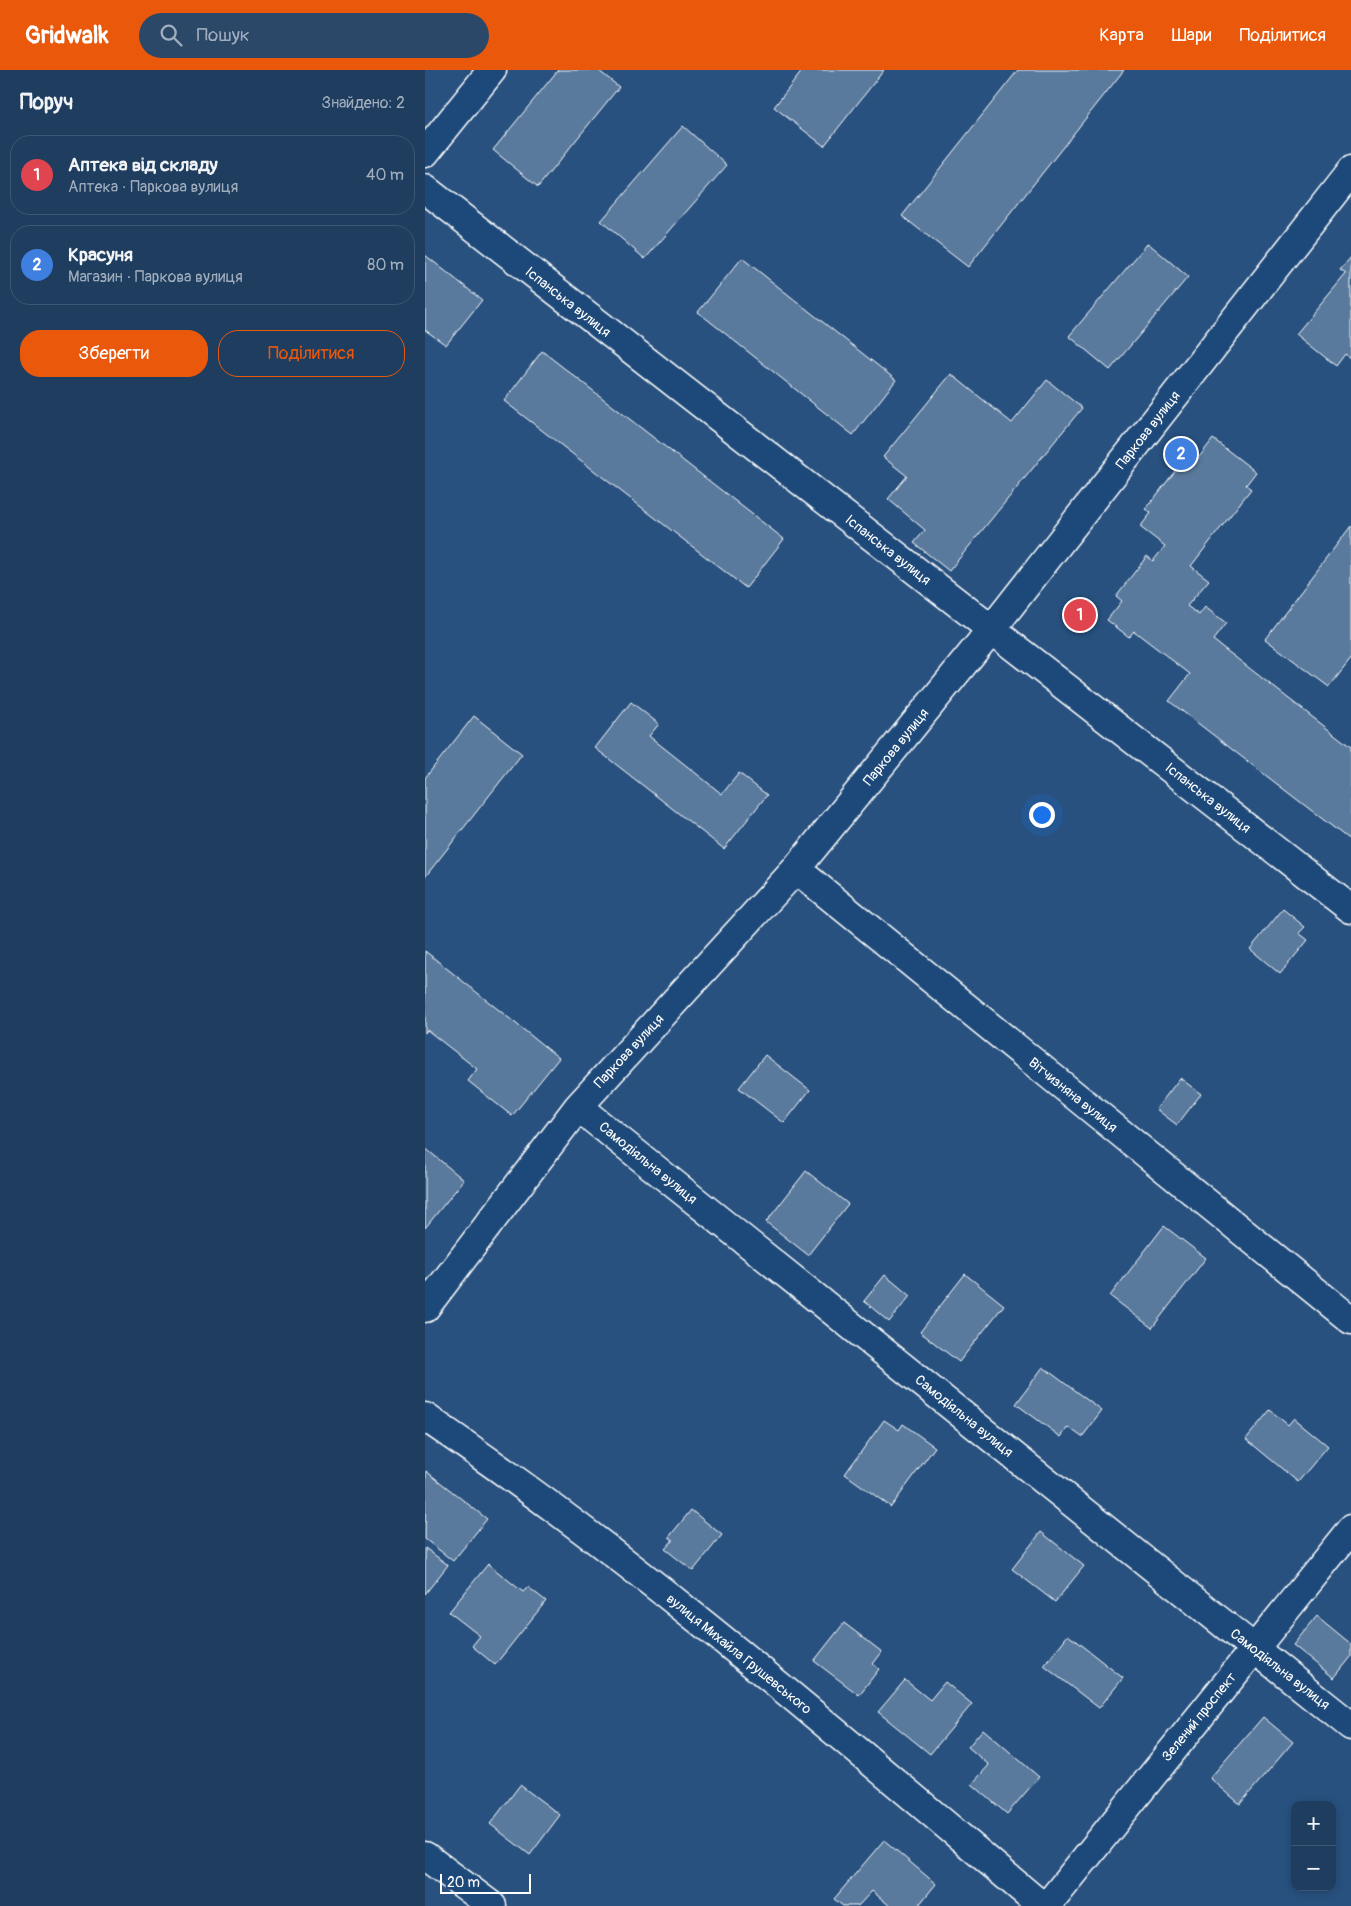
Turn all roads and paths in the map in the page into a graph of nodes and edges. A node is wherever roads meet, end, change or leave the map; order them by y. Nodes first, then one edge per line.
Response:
1 (492, 70) edge
2 (425, 153) edge
3 (1351, 171) edge
4 (425, 189) edge
5 (991, 630) junction
6 (796, 869) junction
7 (1351, 910) edge
8 (578, 1107) junction
9 (425, 1308) edge
10 (1351, 1320) edge
11 (425, 1417) edge
12 (1351, 1529) edge
13 (1254, 1649) junction
14 (1351, 1726) edge
15 (425, 1856) edge
16 (492, 1906) edge
17 (1042, 1906) edge
18 (1047, 1906) edge

1 - 2 street
3 - 5 street, Паркова вулиця
4 - 5 street, Іспанська вулиця
5 - 6 street, Паркова вулиця
5 - 7 street, Іспанська вулиця
6 - 8 street, Паркова вулиця
6 - 10 street, Вітчизняна вулиця
8 - 9 street, Паркова вулиця
8 - 13 street, Самодіяльна вулиця
11 - 17 street, вулиця Михайла Грушевського
12 - 13 street, Зелений проспект
13 - 14 street, Самодіяльна вулиця
13 - 18 street, Зелений проспект
15 - 16 street

